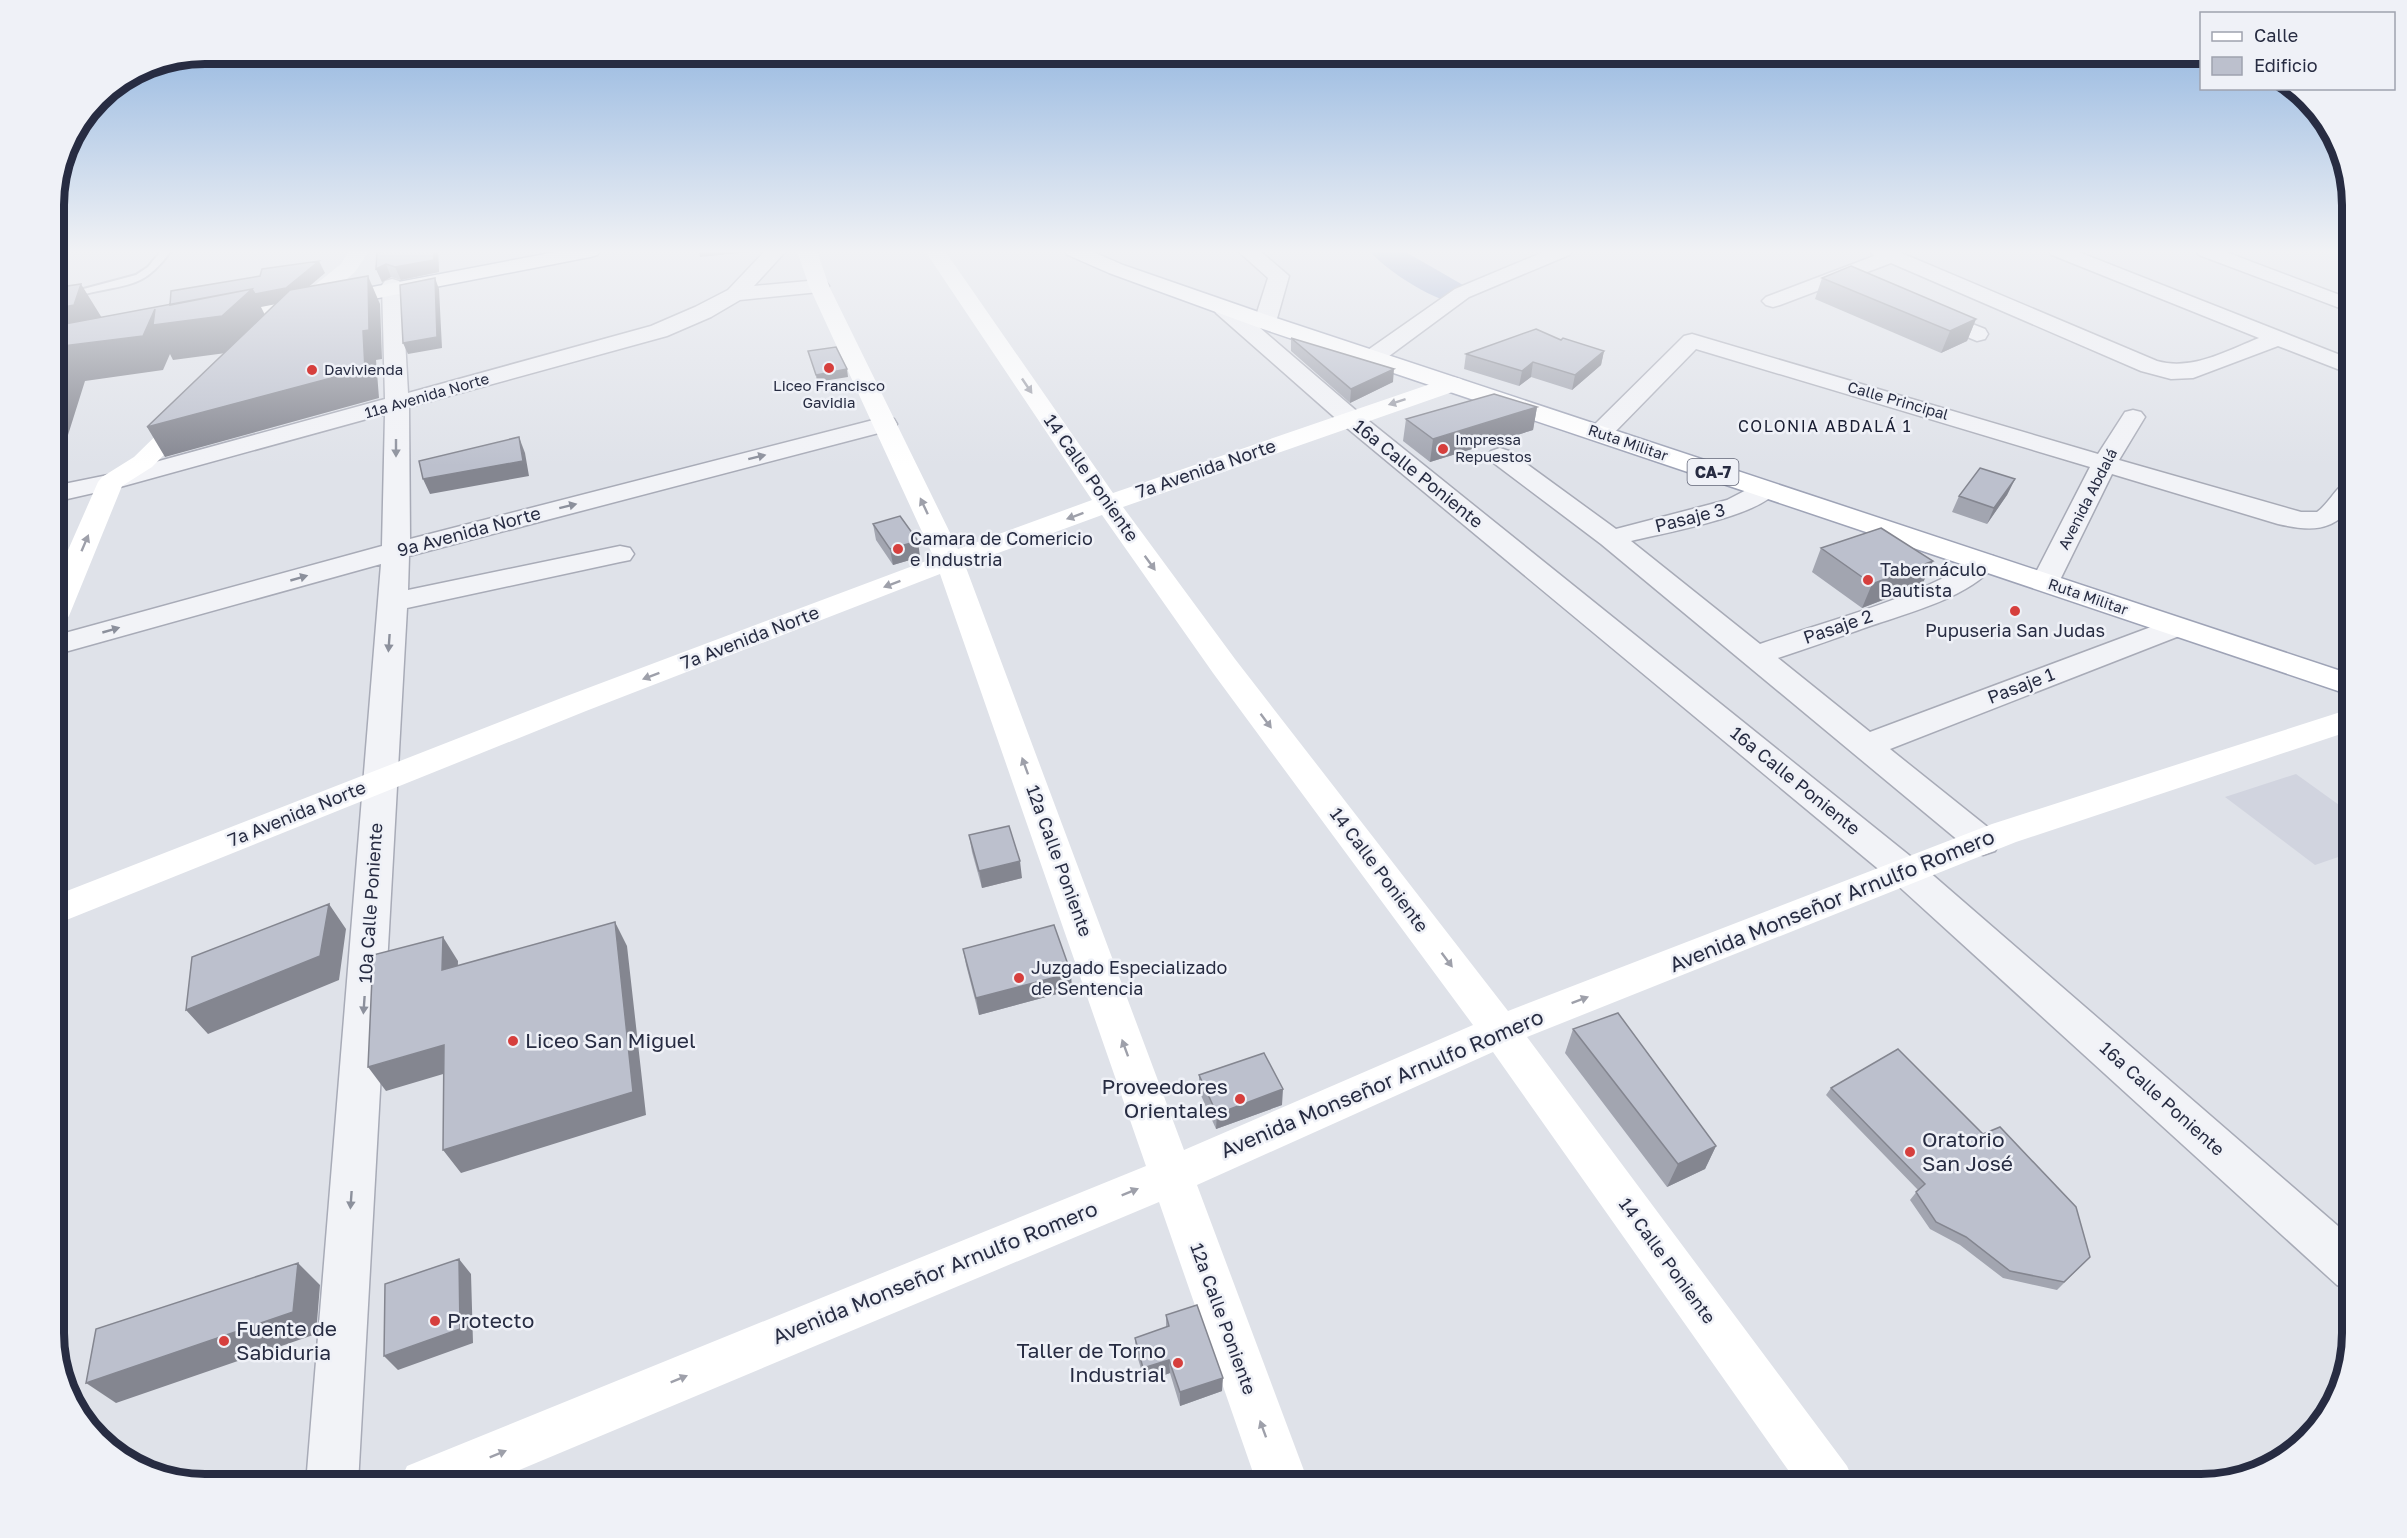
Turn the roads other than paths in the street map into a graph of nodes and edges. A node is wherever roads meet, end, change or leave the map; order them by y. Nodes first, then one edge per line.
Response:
1 (284, 323) edge
2 (393, 323) edge
3 (678, 323) edge
4 (837, 323) edge
5 (984, 323) edge
6 (1241, 323) edge
7 (1267, 323) edge
8 (1421, 323) edge
9 (1951, 323) edge
10 (2047, 323) edge
11 (2240, 323) edge
12 (282, 325) edge
13 (1977, 334) dead end
14 (2279, 338) junction
15 (1373, 357) junction
16 (2342, 364) edge
17 (1453, 384) junction
18 (208, 397) edge
19 (397, 404) junction
20 (2133, 417) dead end
21 (1350, 418) junction
22 (885, 424) junction
23 (1600, 433) junction
24 (1500, 456) dead end
25 (2104, 462) junction
26 (111, 482) junction
27 (1766, 490) junction
28 (65, 492) edge
29 (2342, 502) edge
30 (1107, 504) junction
31 (1611, 538) junction
32 (396, 551) junction
33 (620, 554) dead end
34 (950, 562) junction
35 (1983, 562) junction
36 (2046, 582) junction
37 (65, 590) edge
38 (392, 602) junction
39 (2176, 627) junction
40 (65, 643) edge
41 (1755, 656) junction
42 (2342, 682) edge
43 (2342, 722) edge
44 (1866, 746) junction
45 (380, 780) junction
46 (1983, 842) junction
47 (1907, 873) junction
48 (65, 907) edge
49 (1500, 1031) junction
50 (1171, 1176) junction
51 (2342, 1259) edge
52 (333, 1474) edge
53 (449, 1474) edge
54 (1279, 1474) edge
55 (1822, 1474) edge

1 - 12 main road
2 - 19 street, 10a Calle Poniente
3 - 19 street, 11a Avenida Norte
4 - 22 main road, 12a Calle Poniente
5 -> 30 main road, 14 Calle Poniente
6 - 21 street, 16a Calle Poniente
7 - 15 main road, Ruta Militar / CA-7
8 - 15 street
9 - 13 street
10 - 14 street
11 - 14 street
14 - 16 street
15 - 17 main road, Ruta Militar / CA-7
17 -> 21 main road, 7a Avenida Norte
17 - 23 main road, Ruta Militar / CA-7
18 - 26 main road
19 - 26 street, 11a Avenida Norte
19 -> 32 street, 10a Calle Poniente
20 - 25 street, Avenida Abdalá
21 - 30 main road, 7a Avenida Norte
21 - 47 street, 16a Calle Poniente
32 -> 22 street, 9a Avenida Norte
34 -> 22 main road, 12a Calle Poniente
23 - 25 street, Calle Principal
23 - 27 main road, Ruta Militar / CA-7
24 - 31 street
25 - 29 street, Calle Principal
25 - 36 street, Avenida Abdalá
26 - 28 street, 11a Avenida Norte
37 -> 26 main road
27 - 31 street, Pasaje 3
27 - 35 main road, Ruta Militar / CA-7
30 -> 34 main road, 7a Avenida Norte
30 -> 49 main road, 14 Calle Poniente
31 - 41 street
32 - 38 street, 10a Calle Poniente
40 -> 32 street, 9a Avenida Norte
33 - 38 street
34 -> 45 main road, 7a Avenida Norte
50 -> 34 main road, 12a Calle Poniente
35 - 36 main road, Ruta Militar / CA-7
35 - 41 street, Pasaje 2
36 - 39 main road, Ruta Militar / CA-7
38 -> 45 street, 10a Calle Poniente
39 - 42 main road, Ruta Militar / CA-7
39 - 44 street, Pasaje 1
41 - 44 street
43 - 46 main road, Avenida Monseñor Arnulfo Romero
44 - 46 street
45 - 48 main road, 7a Avenida Norte
45 -> 52 street, 10a Calle Poniente
46 - 47 main road, Avenida Monseñor Arnulfo Romero
49 -> 47 main road, Avenida Monseñor Arnulfo Romero
47 - 51 street, 16a Calle Poniente
49 - 50 main road, Avenida Monseñor Arnulfo Romero
49 - 55 main road, 14 Calle Poniente
53 -> 50 main road, Avenida Monseñor Arnulfo Romero
54 -> 50 main road, 12a Calle Poniente

